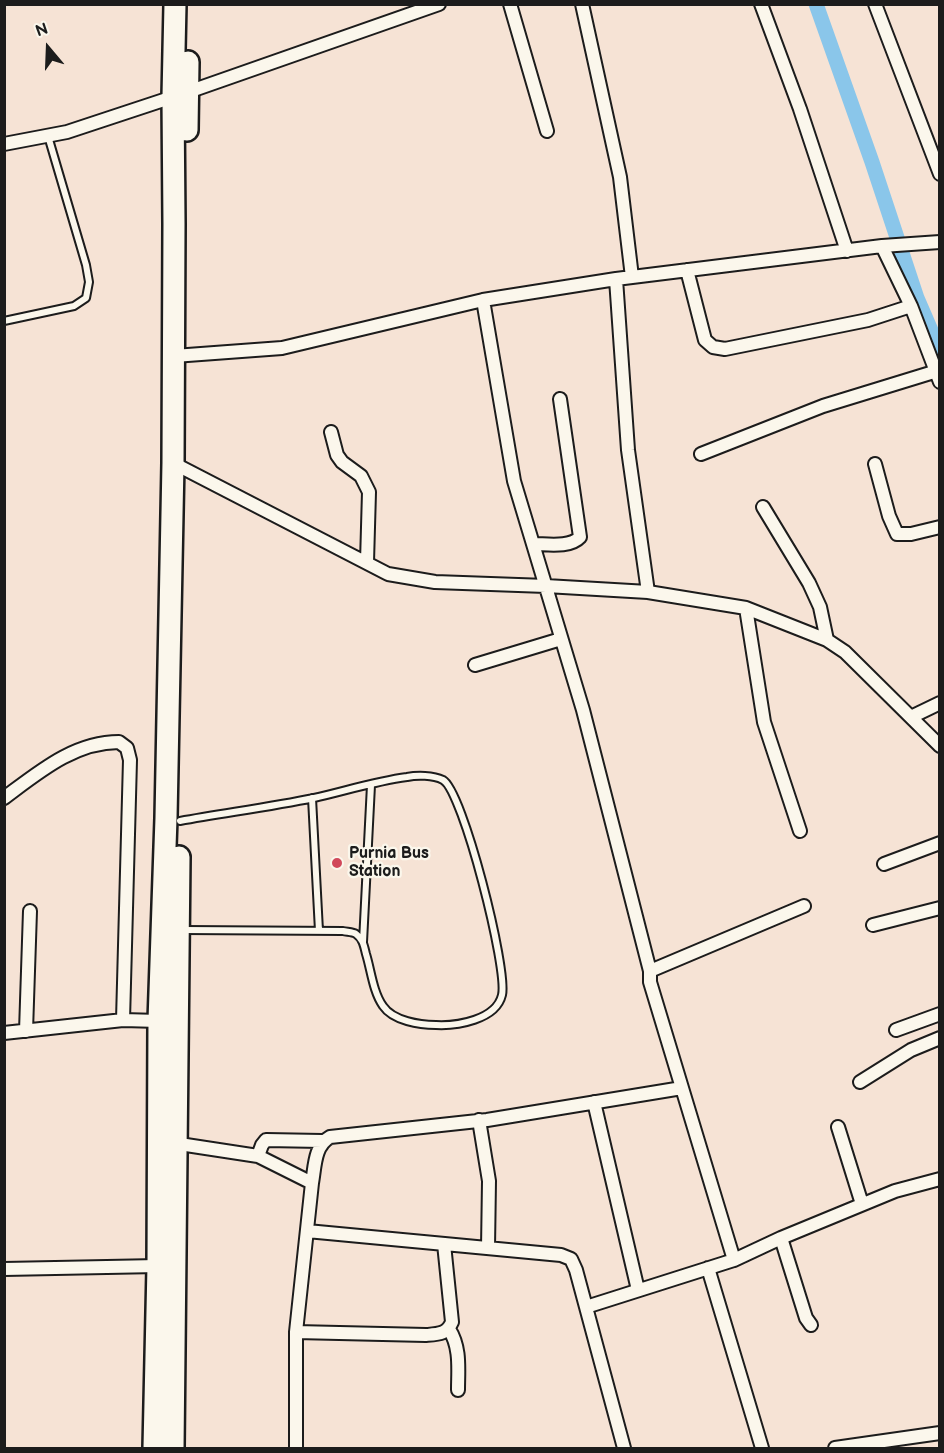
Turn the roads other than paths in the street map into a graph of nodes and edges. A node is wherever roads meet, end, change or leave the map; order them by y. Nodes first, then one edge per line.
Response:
1 (175, 4) edge
2 (189, 4) edge
3 (439, 4) edge
4 (510, 4) edge
5 (582, 4) edge
6 (761, 4) edge
7 (875, 4) edge
8 (180, 95) junction
9 (547, 131) dead end
10 (48, 136) junction
11 (4, 144) edge
12 (939, 174) edge
13 (939, 242) edge
14 (886, 246) junction
15 (847, 251) junction
16 (687, 270) junction
17 (632, 277) junction
18 (616, 279) junction
19 (483, 300) junction
20 (911, 306) junction
21 (4, 321) edge
22 (180, 356) junction
23 (938, 377) edge
24 (560, 399) dead end
25 (331, 432) dead end
26 (701, 454) dead end
27 (875, 464) dead end
28 (178, 465) junction
29 (763, 507) dead end
30 (939, 527) edge
31 (533, 544) junction
32 (367, 562) junction
33 (546, 586) junction
34 (648, 592) junction
35 (746, 608) junction
36 (561, 639) junction
37 (827, 640) junction
38 (475, 665) dead end
39 (939, 703) edge
40 (911, 717) junction
41 (939, 746) edge
42 (371, 785) junction
43 (4, 798) edge
44 (312, 798) junction
45 (180, 821) junction
46 (800, 831) dead end
47 (939, 843) edge
48 (884, 864) dead end
49 (804, 906) dead end
50 (939, 908) edge
51 (30, 911) dead end
52 (873, 925) dead end
53 (169, 930) junction
54 (319, 931) junction
55 (363, 942) junction
56 (650, 971) junction
57 (939, 1014) edge
58 (123, 1020) junction
59 (159, 1021) junction
60 (26, 1030) junction
61 (896, 1030) dead end
62 (4, 1033) edge
63 (939, 1038) edge
64 (860, 1082) dead end
65 (682, 1088) junction
66 (594, 1102) junction
67 (479, 1120) junction
68 (838, 1127) dead end
69 (322, 1141) junction
70 (168, 1142) junction
71 (258, 1156) junction
72 (939, 1179) edge
73 (312, 1183) junction
74 (862, 1204) junction
75 (307, 1231) junction
76 (781, 1238) junction
77 (444, 1244) junction
78 (488, 1248) junction
79 (734, 1260) junction
80 (158, 1266) junction
81 (708, 1268) junction
82 (4, 1269) edge
83 (638, 1290) junction
84 (586, 1306) junction
85 (811, 1325) dead end
86 (449, 1329) junction
87 (296, 1332) junction
88 (458, 1390) dead end
89 (939, 1433) edge
90 (154, 1449) edge
91 (173, 1449) edge
92 (296, 1449) edge
93 (624, 1449) edge
94 (762, 1449) edge
95 (835, 1449) edge

1 - 8 highway
2 - 8 highway
3 - 8 street
4 - 9 street
5 - 17 street
6 - 15 street
7 - 12 street
8 - 10 street
8 - 22 highway
10 - 11 street
10 - 21 lane
13 - 14 street
14 - 15 street
14 - 20 street
15 - 16 street
16 - 17 street
16 - 20 street
17 - 18 street
18 - 19 street
18 - 34 street
19 - 22 street
19 - 31 street
20 - 23 street
22 - 28 highway
23 - 26 street
24 - 31 street
25 - 32 street
27 - 30 street
28 - 32 street
28 - 45 highway
28 - 53 highway
29 - 37 street
31 - 33 street
32 - 33 street
33 - 34 street
33 - 36 street
34 - 35 street
35 - 37 street
35 - 46 street
36 - 38 street
36 - 56 street
37 - 40 street
39 - 40 street
40 - 41 street
42 - 44 lane
42 - 55 lane
42 - 55 lane
43 - 58 street
44 - 45 lane
44 - 54 lane
45 - 53 highway
47 - 48 street
49 - 56 street
50 - 52 street
51 - 60 street
53 - 54 lane
53 - 59 highway
53 - 70 highway
54 - 55 lane
56 - 65 street
57 - 61 street
58 - 59 street
58 - 60 street
59 - 70 highway
60 - 62 street
63 - 64 street
65 - 66 street
65 - 79 street
66 - 67 street
66 - 83 street
67 - 69 street
67 - 78 street
68 - 74 street
69 - 71 street
69 - 73 street
70 - 71 street
70 - 80 highway
70 - 91 highway
71 - 73 street
72 - 74 street
73 - 75 street
74 - 76 street
75 - 77 street
75 - 87 street
76 - 79 street
76 - 85 street
77 - 78 street
77 - 86 street
78 - 84 street
79 - 81 street
80 - 82 street
80 - 90 highway
81 - 83 street
81 - 94 street
83 - 84 street
84 - 93 street
86 - 87 street
86 - 88 street
87 - 92 street
89 - 95 street

